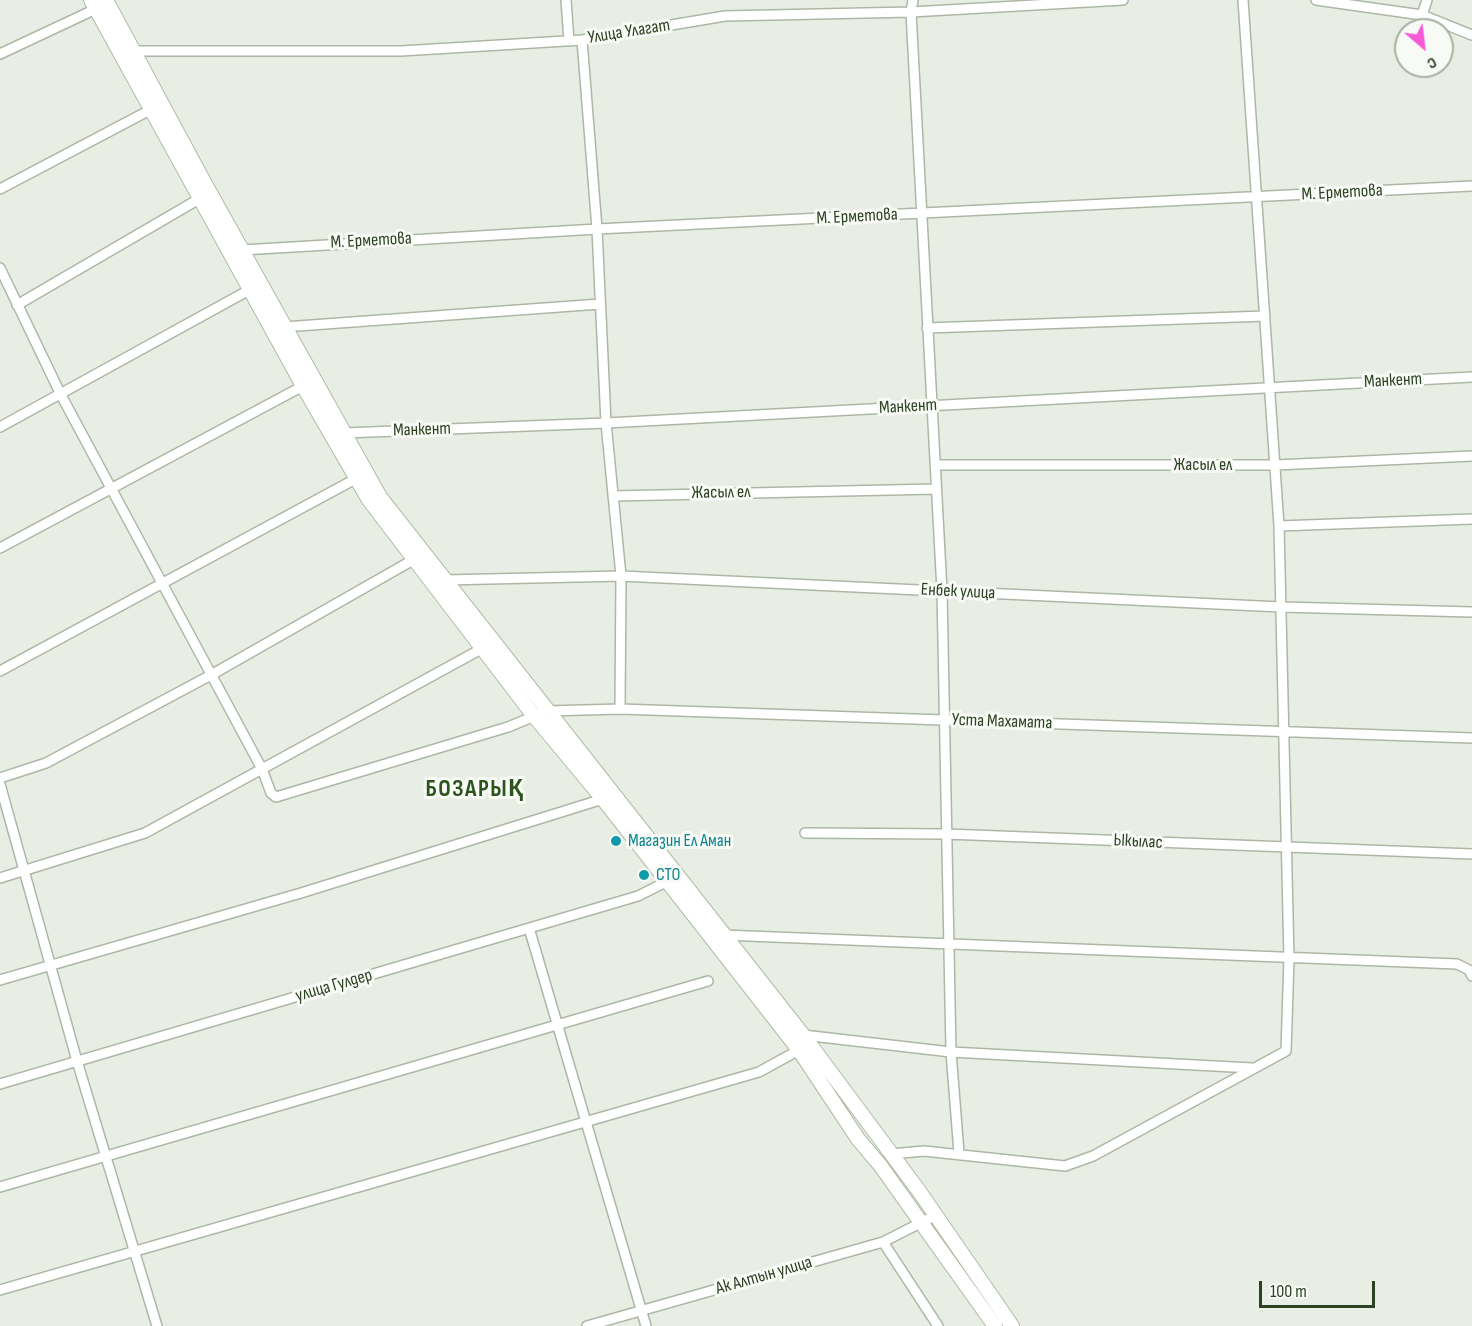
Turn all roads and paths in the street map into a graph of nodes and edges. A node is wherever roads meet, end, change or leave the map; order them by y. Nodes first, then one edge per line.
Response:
1 (566, 0) edge
2 (913, 0) edge
3 (1123, 0) edge
4 (1243, 0) edge
5 (1316, 0) edge
6 (1426, 0) edge
7 (100, 3) edge
8 (911, 12) junction
9 (1422, 15) junction
10 (1472, 35) edge
11 (582, 40) junction
12 (569, 41) junction
13 (135, 51) junction
14 (0, 54) edge
15 (150, 110) junction
16 (1472, 186) edge
17 (0, 189) edge
18 (1259, 197) junction
19 (199, 199) junction
20 (922, 214) junction
21 (597, 229) junction
22 (225, 231) junction
23 (242, 250) junction
24 (0, 268) edge
25 (251, 289) junction
26 (17, 304) junction
27 (600, 304) junction
28 (1265, 316) junction
29 (284, 327) junction
30 (927, 328) junction
31 (1472, 377) edge
32 (303, 387) junction
33 (1270, 388) junction
34 (61, 395) junction
35 (931, 406) junction
36 (606, 423) junction
37 (0, 427) edge
38 (344, 433) junction
39 (1472, 456) edge
40 (935, 465) junction
41 (1276, 465) junction
42 (361, 476) junction
43 (936, 489) junction
44 (112, 490) junction
45 (613, 496) junction
46 (1472, 519) edge
47 (1279, 526) junction
48 (0, 548) edge
49 (412, 560) junction
50 (621, 576) junction
51 (444, 580) junction
52 (162, 584) junction
53 (942, 591) junction
54 (1281, 607) junction
55 (1472, 612) edge
56 (483, 648) junction
57 (0, 671) edge
58 (211, 675) junction
59 (620, 709) junction
60 (540, 714) junction
61 (943, 720) junction
62 (1285, 731) junction
63 (1472, 738) edge
64 (262, 769) junction
65 (0, 778) edge
66 (0, 784) edge
67 (603, 799) junction
68 (805, 833) dead end
69 (946, 834) junction
70 (1285, 849) junction
71 (1472, 854) edge
72 (23, 872) junction
73 (0, 878) edge
74 (666, 882) junction
75 (529, 928) junction
76 (723, 935) junction
77 (949, 945) junction
78 (1289, 959) junction
79 (51, 965) junction
80 (1472, 976) edge
81 (0, 980) edge
82 (708, 981) dead end
83 (558, 1025) junction
84 (803, 1035) junction
85 (799, 1050) junction
86 (951, 1052) junction
87 (77, 1061) junction
88 (1253, 1068) junction
89 (0, 1084) edge
90 (586, 1121) junction
91 (959, 1153) junction
92 (891, 1154) junction
93 (105, 1156) junction
94 (0, 1187) edge
95 (936, 1215) junction
96 (919, 1221) junction
97 (883, 1242) junction
98 (135, 1252) junction
99 (0, 1290) edge
100 (642, 1311) junction
101 (157, 1326) edge
102 (587, 1326) edge
103 (646, 1326) edge
104 (938, 1326) edge
105 (995, 1326) edge
106 (1012, 1326) edge

1 - 12 street
2 - 8 street
3 - 8 street, Улица Улагат
4 - 18 street
5 - 9 street
6 - 9 street
7 - 13 main road
7 - 14 street
7 - 15 main road
8 - 11 street, Улица Улагат
8 - 20 street
9 - 10 street
11 - 12 street, Улица Улагат
11 - 21 street
12 - 13 street, Улица Улагат
13 - 22 main road
15 - 17 street
15 - 19 main road
16 - 18 street, М. Ерметова
18 - 20 street, М. Ерметова
18 - 28 street
19 - 22 main road
19 - 26 street
20 - 21 street, М. Ерметова
20 - 30 street
21 - 23 street, М. Ерметова
21 - 27 street
22 - 23 main road
22 - 25 main road
23 - 29 main road
24 - 26 street
25 - 32 main road
25 - 34 street
26 - 34 street
27 - 29 street
27 - 36 street
28 - 30 street
28 - 33 street
29 - 38 main road
30 - 35 street
31 - 33 street, Манкент
32 - 42 main road
32 - 44 street
33 - 35 street, Манкент
33 - 41 street
34 - 37 street
34 - 44 street
35 - 36 street, Манкент
35 - 40 street
36 - 38 street, Манкент
36 - 45 street
38 - 42 main road
39 - 41 street, Жасыл ел
40 - 41 street, Жасыл ел
40 - 43 street
41 - 47 street
42 - 49 main road
42 - 51 main road
42 - 52 street
43 - 45 street, Жасыл ел
43 - 53 street
44 - 48 street
44 - 52 street
45 - 50 street
46 - 47 street
47 - 54 street
49 - 56 main road
49 - 58 street
50 - 51 street, Енбек улица
50 - 53 street, Енбек улица
50 - 59 street
51 - 60 main road
52 - 57 street
52 - 58 street
53 - 54 street, Енбек улица
53 - 61 street
54 - 55 street, Енбек улица
54 - 62 street
56 - 60 main road
56 - 64 street
58 - 64 street
58 - 65 street
59 - 60 street, Уста Махамата
59 - 61 street, Уста Махамата
60 - 64 street
60 - 67 main road
60 - 76 main road
61 - 62 street, Уста Махамата
61 - 69 street
62 - 63 street, Уста Махамата
62 - 70 street
64 - 72 street
66 - 72 street
67 - 74 main road
67 - 79 street
68 - 69 street, Ыкылас
69 - 70 street, Ыкылас
69 - 77 street
70 - 71 street, Ыкылас
70 - 78 street
72 - 73 street
72 - 79 street
74 - 75 street, улица Гулдер
74 - 85 main road
75 - 83 street
75 - 87 street, улица Гулдер
76 - 77 street
76 - 84 main road
77 - 78 street
77 - 86 street
78 - 80 street
78 - 88 street
79 - 81 street
79 - 87 street
82 - 83 street
83 - 90 street
83 - 93 street
84 - 86 street
84 - 92 main road
85 - 90 street
85 - 96 main road
86 - 88 street
86 - 91 street
87 - 89 street, улица Гулдер
87 - 93 street
88 - 91 street
90 - 98 street
90 - 100 street
91 - 92 street
92 - 95 main road
93 - 94 street
93 - 98 street
95 - 96 street, Ак Алтын улица
95 - 106 main road
96 - 97 street, Ак Алтын улица
96 - 105 main road
97 - 100 street, Ак Алтын улица
97 - 104 street
98 - 99 street
98 - 101 street
100 - 102 street, Ак Алтын улица
100 - 103 street

